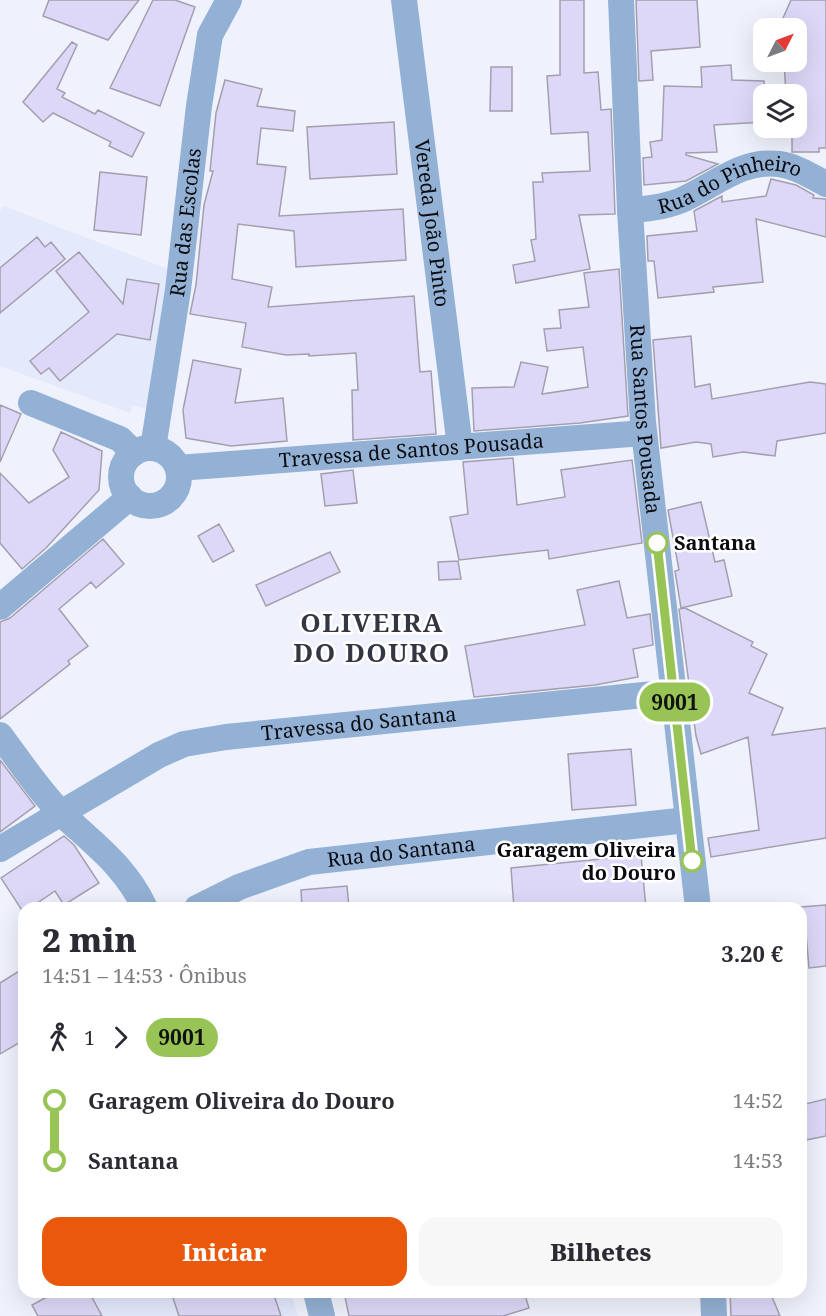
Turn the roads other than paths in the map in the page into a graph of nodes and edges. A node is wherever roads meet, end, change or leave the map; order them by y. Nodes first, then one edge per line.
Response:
1 (229, 0) edge
2 (404, 0) edge
3 (621, 0) edge
4 (826, 184) edge
5 (630, 210) junction
6 (31, 403) dead end
7 (644, 433) junction
8 (459, 447) junction
9 (144, 450) junction
10 (178, 468) junction
11 (130, 497) junction
12 (0, 607) edge
13 (674, 692) junction
14 (0, 735) edge
15 (62, 814) junction
16 (687, 819) junction
17 (0, 849) edge
18 (142, 902) edge
19 (208, 902) edge
20 (697, 902) edge
21 (318, 1298) edge
22 (713, 1298) edge
23 (322, 1316) edge
24 (714, 1316) edge

1 - 9 street, Rua das Escolas
2 - 8 street, Vereda João Pinto
3 - 5 street, Rua Santos Pousada
4 - 5 street, Rua do Pinheiro
5 - 7 street, Rua Santos Pousada
6 - 9 street
7 - 8 street, Travessa de Santos Pousada
7 - 13 street, Rua Santos Pousada
8 - 10 street, Travessa de Santos Pousada
9 - 10 street
9 - 11 street
10 - 11 street
11 - 12 street
13 - 15 street, Travessa do Santana
13 - 16 street, Rua Santos Pousada
14 - 15 street
15 - 17 street, Travessa do Santana
15 - 18 street
16 - 19 street, Rua do Santana
16 - 20 street, Rua Santos Pousada
21 - 23 street
22 - 24 street

